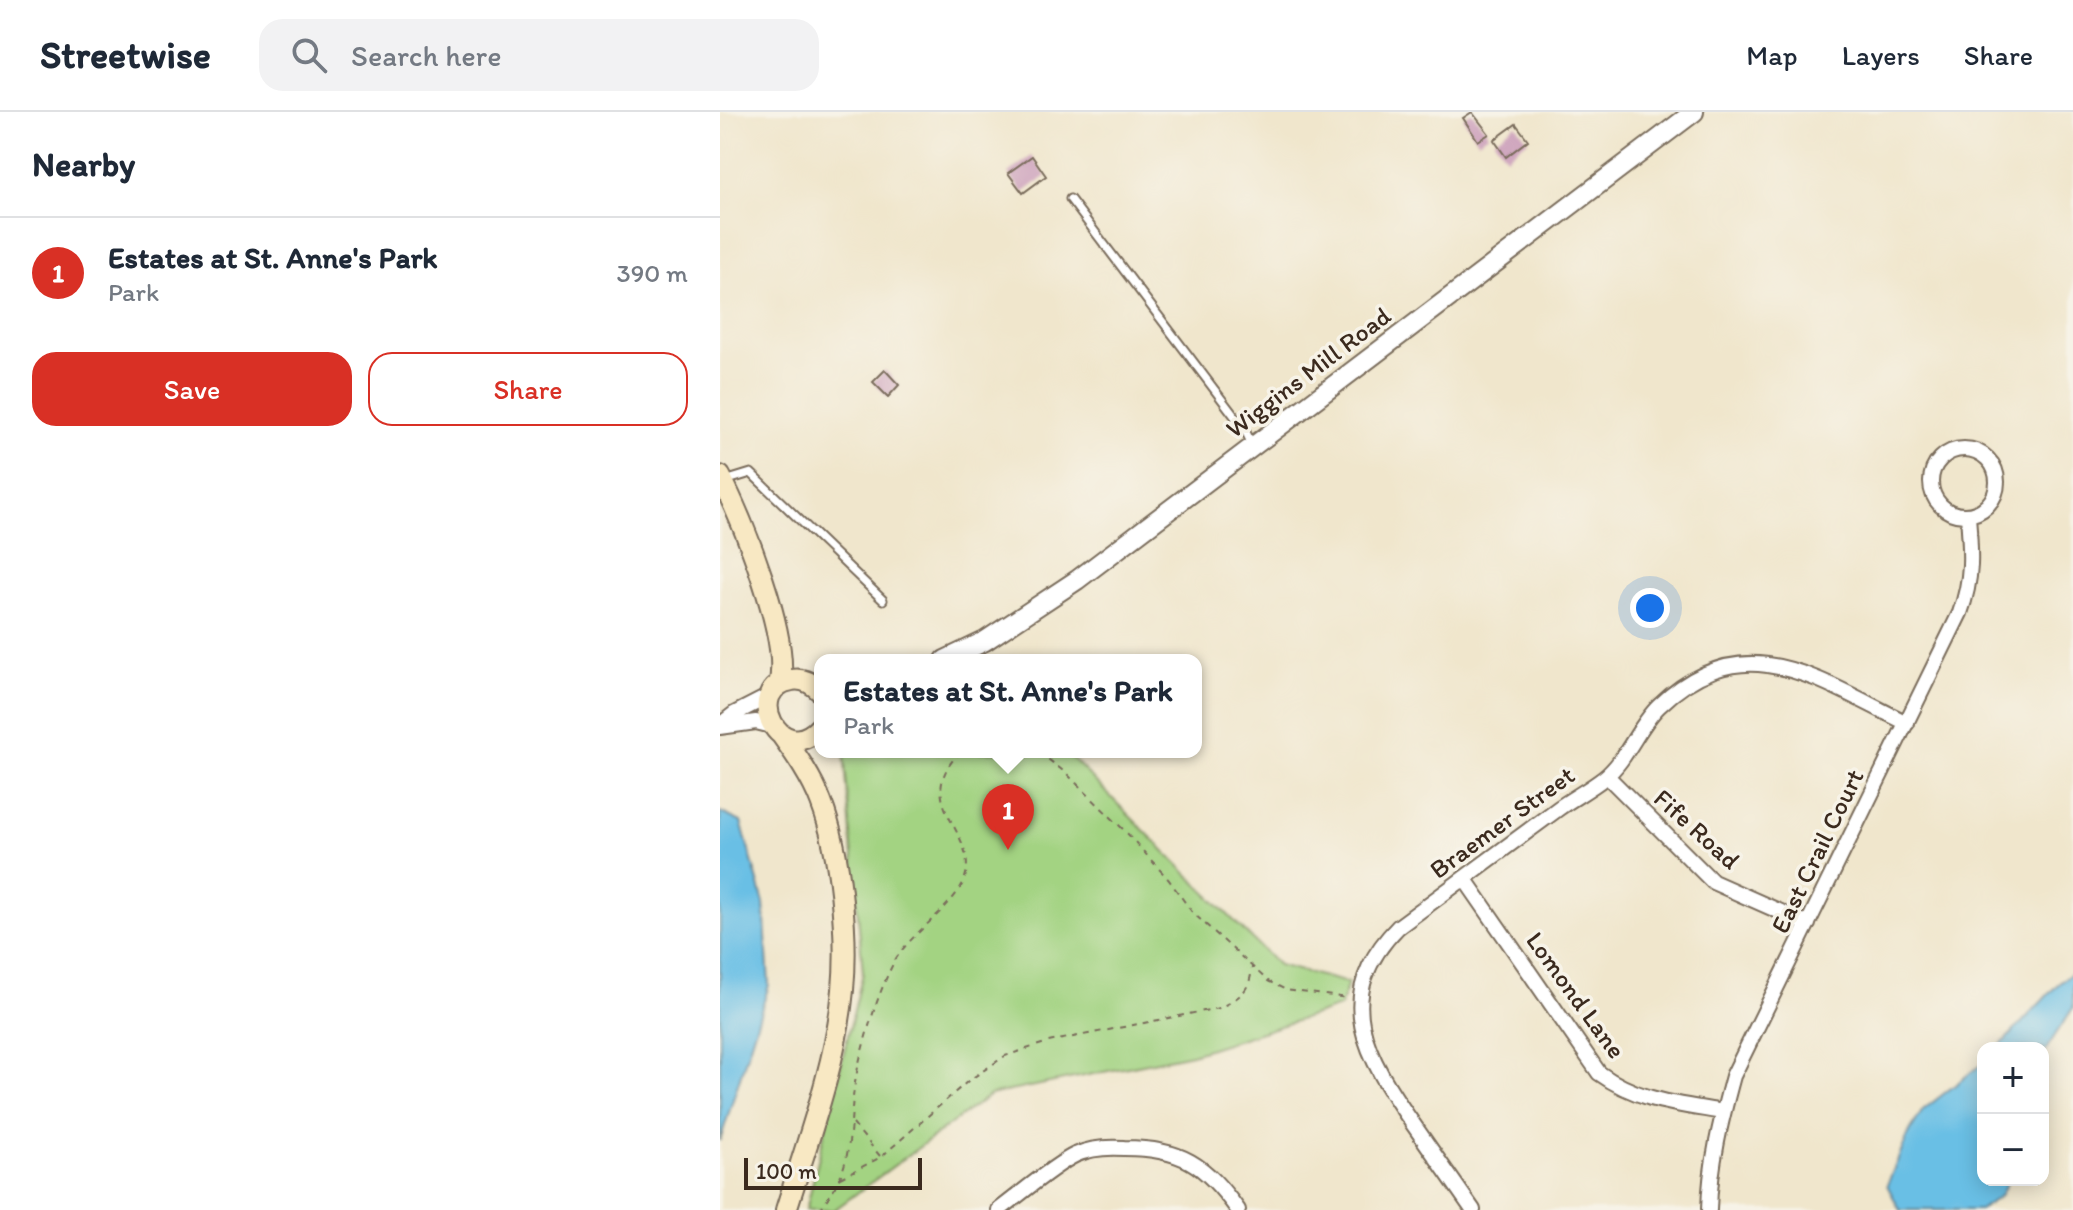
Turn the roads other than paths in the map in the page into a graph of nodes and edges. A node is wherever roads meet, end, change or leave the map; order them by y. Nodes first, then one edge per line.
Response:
1 (1694, 112) edge
2 (1070, 199) dead end
3 (1253, 447) junction
4 (722, 479) edge
5 (1968, 516) junction
6 (768, 598) junction
7 (883, 600) dead end
8 (958, 654) edge
9 (814, 682) edge
10 (814, 687) edge
11 (775, 690) junction
12 (1907, 723) junction
13 (720, 726) edge
14 (777, 730) junction
15 (814, 731) edge
16 (815, 758) edge
17 (1607, 776) junction
18 (822, 804) junction
19 (1464, 878) junction
20 (1808, 924) junction
21 (1723, 1112) junction
22 (1009, 1207) edge
23 (786, 1210) edge
24 (1238, 1210) edge
25 (1473, 1210) edge
26 (1709, 1210) edge

1 - 3 street, Wiggins Mill Road
2 - 3 lane
3 - 8 street, Wiggins Mill Road
4 - 6 main road
4 - 7 lane
5 - 5 street
5 - 12 street, East Crail Court
6 - 9 main road
6 - 11 main road
10 - 11 main road
11 - 13 street
11 - 14 main road
12 - 17 street, Braemer Street
12 - 20 street, East Crail Court
13 - 14 street
14 - 15 main road
14 - 18 main road
16 - 18 main road
17 - 19 street, Braemer Street
17 - 20 street, Fife Road
18 - 23 main road
19 - 21 street, Lomond Lane
19 - 25 street, Braemer Street
20 - 21 street, East Crail Court
21 - 26 street, East Crail Court
22 - 24 street

